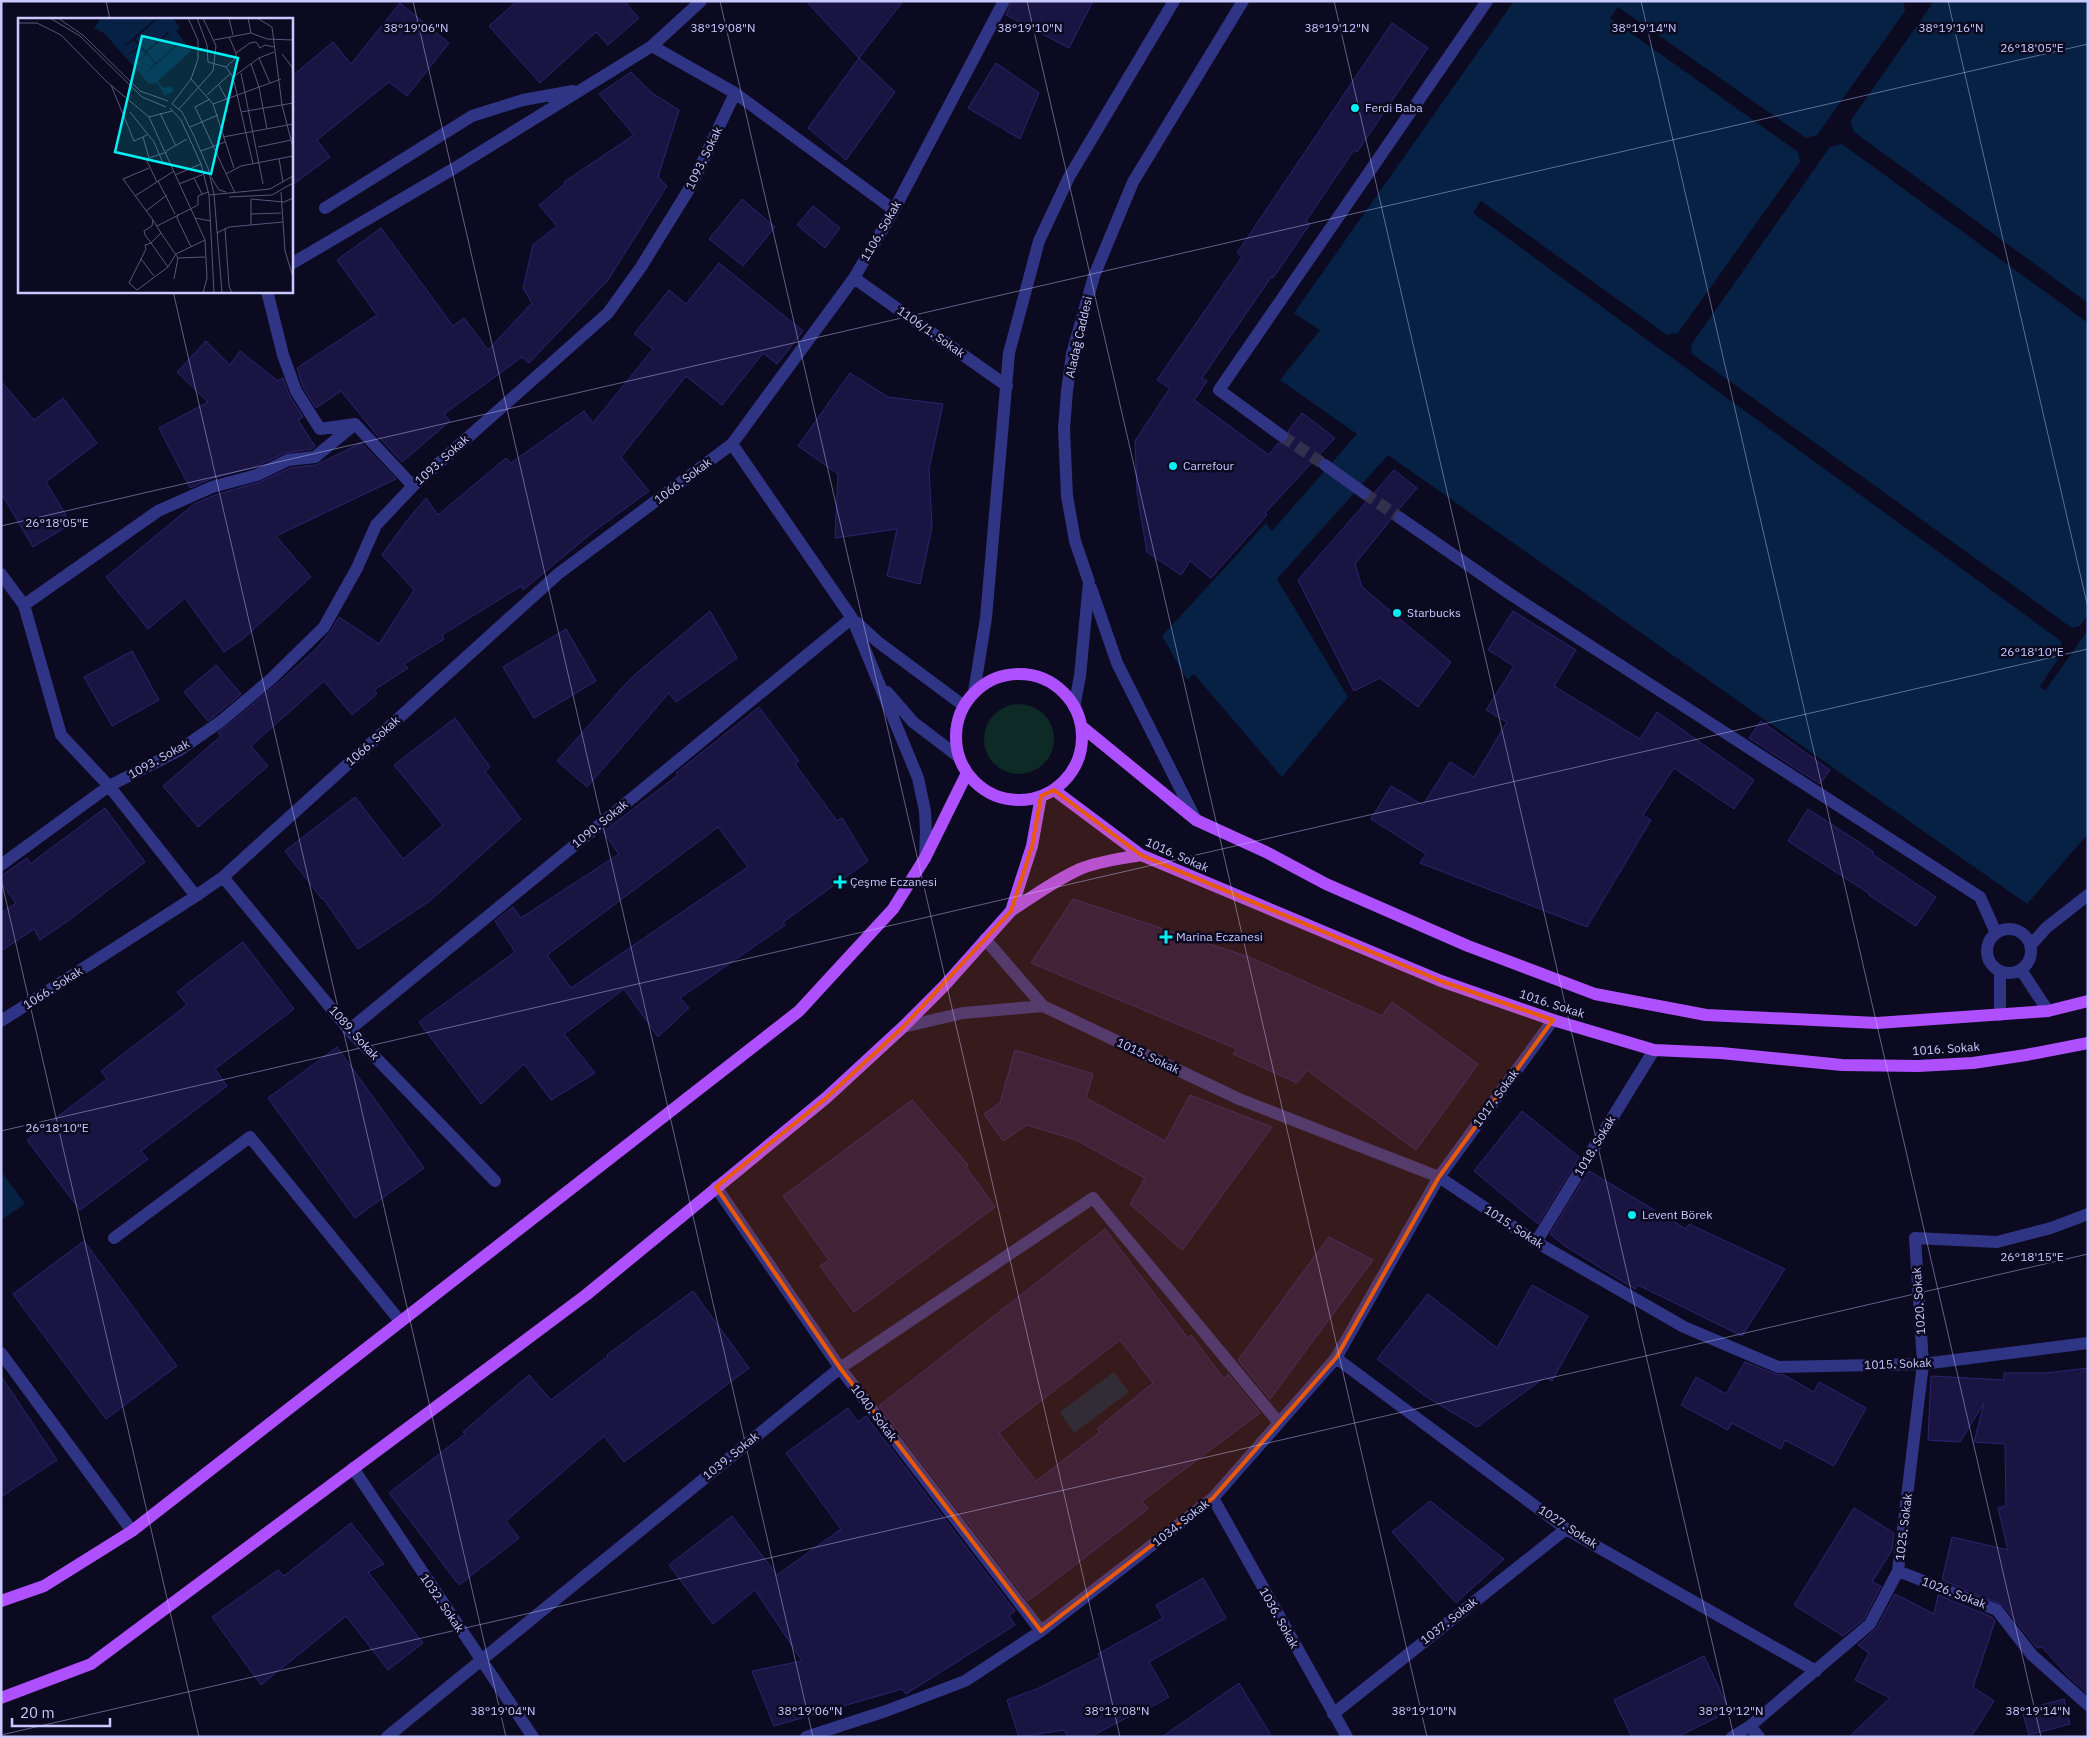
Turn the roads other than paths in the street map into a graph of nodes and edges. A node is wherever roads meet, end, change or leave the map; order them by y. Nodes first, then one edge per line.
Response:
1 (701, 1) edge
2 (1004, 1) edge
3 (1174, 1) edge
4 (1243, 1) edge
5 (1486, 1) edge
6 (652, 46) junction
7 (581, 89) junction
8 (735, 93) junction
9 (325, 208) dead end
10 (894, 210) junction
11 (292, 263) edge
12 (854, 278) junction
13 (267, 292) edge
14 (1007, 386) junction
15 (355, 424) junction
16 (1282, 436) tunnel mouth
17 (732, 444) junction
18 (1325, 466) tunnel mouth
19 (413, 486) junction
20 (1364, 494) tunnel mouth
21 (1400, 518) tunnel mouth
22 (1, 574) edge
23 (1089, 582) junction
24 (24, 605) junction
25 (852, 618) junction
26 (881, 684) junction
27 (974, 692) junction
28 (964, 706) junction
29 (1074, 707) junction
30 (1081, 726) junction
31 (959, 757) junction
32 (967, 773) junction
33 (109, 786) junction
34 (1054, 790) junction
35 (1041, 796) junction
36 (1196, 820) junction
37 (1141, 856) junction
38 (925, 858) junction
39 (1, 865) edge
40 (223, 877) junction
41 (2088, 895) edge
42 (196, 896) junction
43 (1011, 911) junction
44 (1996, 933) junction
45 (985, 939) junction
46 (2031, 945) junction
47 (2021, 970) junction
48 (2000, 972) junction
49 (2088, 1001) edge
50 (1043, 1006) junction
51 (2048, 1011) junction
52 (2000, 1015) junction
53 (1553, 1020) junction
54 (1, 1021) edge
55 (903, 1028) junction
56 (349, 1030) junction
57 (2088, 1043) edge
58 (1654, 1050) junction
59 (1439, 1177) junction
60 (495, 1181) dead end
61 (716, 1187) junction
62 (2088, 1214) edge
63 (114, 1238) dead end
64 (1536, 1242) junction
65 (400, 1321) junction
66 (2088, 1342) edge
67 (1, 1353) edge
68 (1336, 1358) junction
69 (1924, 1364) junction
70 (840, 1368) junction
71 (1279, 1422) junction
72 (353, 1468) junction
73 (1213, 1498) junction
74 (1566, 1529) junction
75 (132, 1531) junction
76 (1898, 1571) junction
77 (1, 1601) edge
78 (1041, 1631) junction
79 (481, 1660) junction
80 (1816, 1671) junction
81 (4, 1698) edge
82 (2088, 1705) edge
83 (1333, 1714) junction
84 (1750, 1726) junction
85 (387, 1737) edge
86 (533, 1737) edge
87 (806, 1737) edge
88 (1347, 1737) edge
89 (1732, 1737) edge
90 (1759, 1737) edge

1 - 6 street
2 - 10 street, 1106. Sokak
3 - 14 street
4 - 23 street, Aladağ Caddesi
5 - 16 street
6 - 7 street
6 - 8 street
7 - 9 street
7 - 11 street
8 - 10 street
8 - 19 street, 1093. Sokak
10 - 12 street, 1106. Sokak
12 - 14 street, 1106/1. Sokak
12 - 17 street, 1106. Sokak
13 - 15 street
14 - 27 street
15 - 19 street
15 - 24 street
17 - 25 street
17 - 40 street, 1066. Sokak
18 - 20 street
19 - 33 street, 1093. Sokak
21 - 44 street
22 - 24 street
23 - 29 street, Aladağ Caddesi
23 - 36 street
24 - 33 street
25 - 26 street
25 - 28 street
25 - 56 street, 1090. Sokak
26 - 31 street
26 - 38 street
27 - 28 main road
27 - 29 main road
28 - 31 main road
29 - 30 main road
30 - 34 main road
30 - 36 main road, 1016. Sokak
31 - 32 main road
32 - 35 main road
32 - 38 main road
33 - 39 street, 1093. Sokak
33 - 42 street
34 - 35 main road
34 - 37 main road, 1016. Sokak
35 - 43 main road
36 - 52 main road, 1016. Sokak
37 - 43 main road
37 - 53 main road, 1016. Sokak
38 - 65 main road
40 - 42 street, 1066. Sokak
40 - 56 street, 1089. Sokak
41 - 46 street
42 - 54 street, 1066. Sokak
43 - 45 main road
44 - 46 street
44 - 48 street
45 - 50 street, 1015. Sokak
45 - 55 main road
46 - 47 street
47 - 48 street
47 - 51 street
48 - 52 street
49 - 51 main road, 1016. Sokak
50 - 55 street
50 - 59 street, 1015. Sokak
51 - 52 main road, 1016. Sokak
53 - 58 main road, 1016. Sokak
53 - 59 street, 1017. Sokak
55 - 61 main road
56 - 60 street, 1089. Sokak
57 - 58 main road, 1016. Sokak
58 - 64 street, 1018. Sokak
59 - 64 street, 1015. Sokak
59 - 68 street, 1034. Sokak
61 - 70 street, 1040. Sokak
61 - 72 main road
62 - 69 street, 1020. Sokak
63 - 65 street
64 - 69 street, 1015. Sokak
65 - 75 main road
66 - 69 street, 1015. Sokak
67 - 75 street
68 - 71 street, 1034. Sokak
68 - 74 street, 1027. Sokak
69 - 76 street, 1025. Sokak
70 - 71 street, 1039. Sokak
70 - 78 street, 1040. Sokak
70 - 79 street, 1039. Sokak
71 - 73 street, 1034. Sokak
72 - 79 street, 1032. Sokak
72 - 81 main road
73 - 78 street, 1034. Sokak
73 - 83 street, 1036. Sokak
74 - 80 street, 1027. Sokak
74 - 83 street, 1037. Sokak
75 - 77 main road
76 - 80 street, 1025. Sokak
76 - 82 street, 1026. Sokak
78 - 87 street, 1034. Sokak
79 - 85 street, 1039. Sokak
79 - 86 street, 1032. Sokak
80 - 84 street, 1025. Sokak
83 - 88 street, 1036. Sokak
84 - 89 street, 1025. Sokak
84 - 90 street

